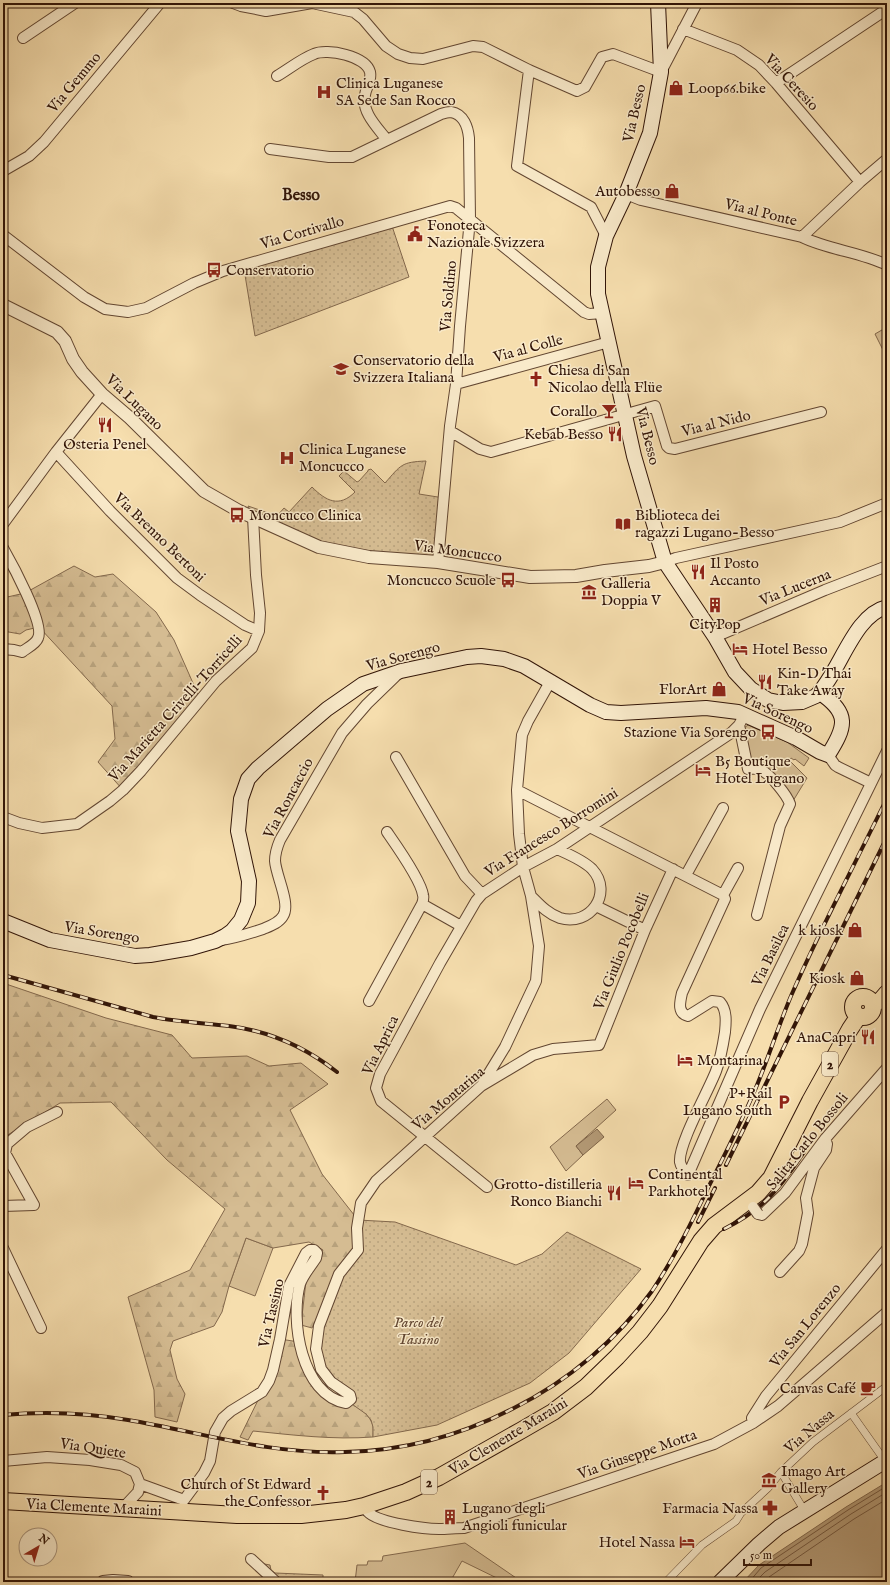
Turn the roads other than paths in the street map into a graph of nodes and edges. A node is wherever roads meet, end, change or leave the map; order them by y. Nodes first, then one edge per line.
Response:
1 (76, 3) edge
2 (160, 3) edge
3 (233, 3) edge
4 (312, 3) edge
5 (658, 3) edge
6 (697, 3) edge
7 (887, 9) edge
8 (683, 29) junction
9 (23, 38) dead end
10 (529, 70) junction
11 (661, 72) junction
12 (277, 76) dead end
13 (776, 83) junction
14 (387, 140) junction
15 (270, 149) dead end
16 (887, 159) edge
17 (3, 171) edge
18 (860, 182) junction
19 (626, 194) junction
20 (470, 219) junction
21 (3, 236) edge
22 (606, 236) junction
23 (802, 238) junction
24 (887, 265) edge
25 (3, 305) edge
26 (603, 313) junction
27 (609, 342) junction
28 (456, 384) junction
29 (102, 394) junction
30 (821, 412) dead end
31 (625, 415) junction
32 (450, 431) junction
33 (56, 452) junction
34 (887, 503) edge
35 (253, 517) junction
36 (3, 524) edge
37 (3, 548) edge
38 (438, 562) junction
39 (665, 562) junction
40 (887, 566) edge
41 (887, 607) edge
42 (259, 631) junction
43 (715, 637) junction
44 (3, 649) edge
45 (401, 671) junction
46 (550, 682) junction
47 (820, 693) junction
48 (742, 720) junction
49 (887, 752) edge
50 (828, 755) junction
51 (396, 757) dead end
52 (871, 783) junction
53 (516, 790) junction
54 (723, 808) dead end
55 (3, 817) edge
56 (590, 827) junction
57 (387, 832) dead end
58 (557, 848) junction
59 (523, 867) junction
60 (738, 868) dead end
61 (673, 869) junction
62 (686, 875) junction
63 (482, 894) junction
64 (723, 895) junction
65 (531, 896) junction
66 (422, 904) junction
67 (596, 906) junction
68 (757, 915) dead end
69 (3, 921) edge
70 (461, 926) junction
71 (645, 930) junction
72 (215, 941) junction
73 (887, 993) edge
74 (369, 1001) dead end
75 (599, 1045) joint
76 (887, 1068) edge
77 (481, 1086) junction
78 (57, 1112) dead end
79 (424, 1137) junction
80 (825, 1139) junction
81 (487, 1186) dead end
82 (361, 1203) joint
83 (3, 1206) edge
84 (753, 1207) junction
85 (3, 1248) edge
86 (887, 1249) edge
87 (780, 1272) dead end
88 (887, 1312) edge
89 (41, 1328) dead end
90 (886, 1389) edge
91 (850, 1413) junction
92 (753, 1423) junction
93 (886, 1460) edge
94 (3, 1461) edge
95 (781, 1472) junction
96 (140, 1484) junction
97 (3, 1501) edge
98 (184, 1506) junction
99 (364, 1506) junction
100 (123, 1508) junction
101 (804, 1510) junction
102 (251, 1559) dead end
103 (103, 1582) edge
104 (128, 1582) edge
105 (276, 1582) edge
106 (666, 1582) edge
107 (720, 1582) edge

1 - 9 street
2 - 17 street, Via Gemmo
3 - 4 street
4 - 10 street
5 - 11 main road, Via Besso
6 - 8 street
7 - 13 street
8 - 11 street
8 - 13 street, Via Ceresio
10 - 11 street
10 - 22 street
11 - 19 main road, Via Besso
12 - 14 street
13 - 18 street, Via Ceresio
14 - 15 street, Via Soldino
14 - 20 street, Via Soldino
16 - 18 street
18 - 23 street
19 - 22 main road, Via Besso
19 - 23 street, Via al Ponte
20 - 21 street, Via Cortivallo
20 - 26 street, Via Cortivallo
20 - 28 street, Via Soldino
22 - 26 main road, Via Besso
23 - 24 street, Via al Ponte
25 - 29 street, Via Lugano
26 - 27 main road, Via Besso
27 - 28 street, Via al Colle
27 - 31 main road, Via Besso
28 - 32 street, Via Soldino
29 - 33 street
29 - 35 street, Via Lugano
30 - 31 street, Via al Nido
31 - 32 street
31 - 39 main road, Via Besso
32 - 38 street, Via Soldino
33 - 36 street
33 - 42 street, Via Brenno Bertoni
34 - 39 street
35 - 38 street, Via Moncucco
35 - 42 street
37 - 44 street
38 - 39 street, Via Moncucco
39 - 43 main road, Via Besso
40 - 43 street, Via Lucerna
41 - 47 main road
42 - 55 street, Via Marietta Crivelli-Torricelli
43 - 47 main road, Via Besso
45 - 46 main road, Via Sorengo
45 - 72 street, Via Roncaccio
45 - 72 main road, Via Sorengo
46 - 48 main road, Via Sorengo
46 - 53 street
47 - 50 main road
48 - 50 main road, Via Sorengo
48 - 56 street, Via Francesco Borromini
48 - 68 street
49 - 52 street, Via Basilea
50 - 52 street
51 - 63 street, Via Francesco Borromini
52 - 64 street, Via Basilea
53 - 56 street
53 - 59 street
54 - 62 street
56 - 58 street, Via Francesco Borromini
56 - 61 street
57 - 66 street
58 - 59 street, Via Francesco Borromini
58 - 67 street
59 - 63 street, Via Francesco Borromini
59 - 65 street
60 - 64 street
61 - 62 street
61 - 71 street, Via Giulio Pocobelli
62 - 64 street
63 - 70 street, Via Aprica
65 - 67 street
65 - 77 street
66 - 70 street
66 - 74 street, Via Aprica
67 - 71 street
69 - 72 main road, Via Sorengo
70 - 79 street, Via Aprica
71 - 75 street, Via Giulio Pocobelli
73 - 84 main road, Via Clemente Maraini / 2
75 - 77 street, Via Montarina
76 - 80 street, Salita Carlo Bossoli
77 - 79 street, Via Montarina
78 - 83 street
79 - 81 street, Via Aprica
79 - 82 street, Via Montarina
80 - 84 street, Salita Carlo Bossoli
80 - 87 street
82 - 98 street, Via Tassino
84 - 99 main road, Via Clemente Maraini / 2
85 - 89 street
86 - 92 street, Via San Lorenzo
88 - 92 street, Via Giuseppe Motta
90 - 91 street, Via Nassa
91 - 93 street
91 - 95 street, Via Nassa
92 - 99 street, Via Giuseppe Motta
93 - 101 main road
94 - 96 street, Via Quiete
95 - 101 street
95 - 106 street, Via Nassa
96 - 98 street, Via Clemente Maraini
96 - 100 street
97 - 100 main road, Via Clemente Maraini / 2
98 - 99 main road, Via Clemente Maraini / 2
98 - 100 main road, Via Clemente Maraini / 2
101 - 107 main road
102 - 105 street
103 - 104 street

